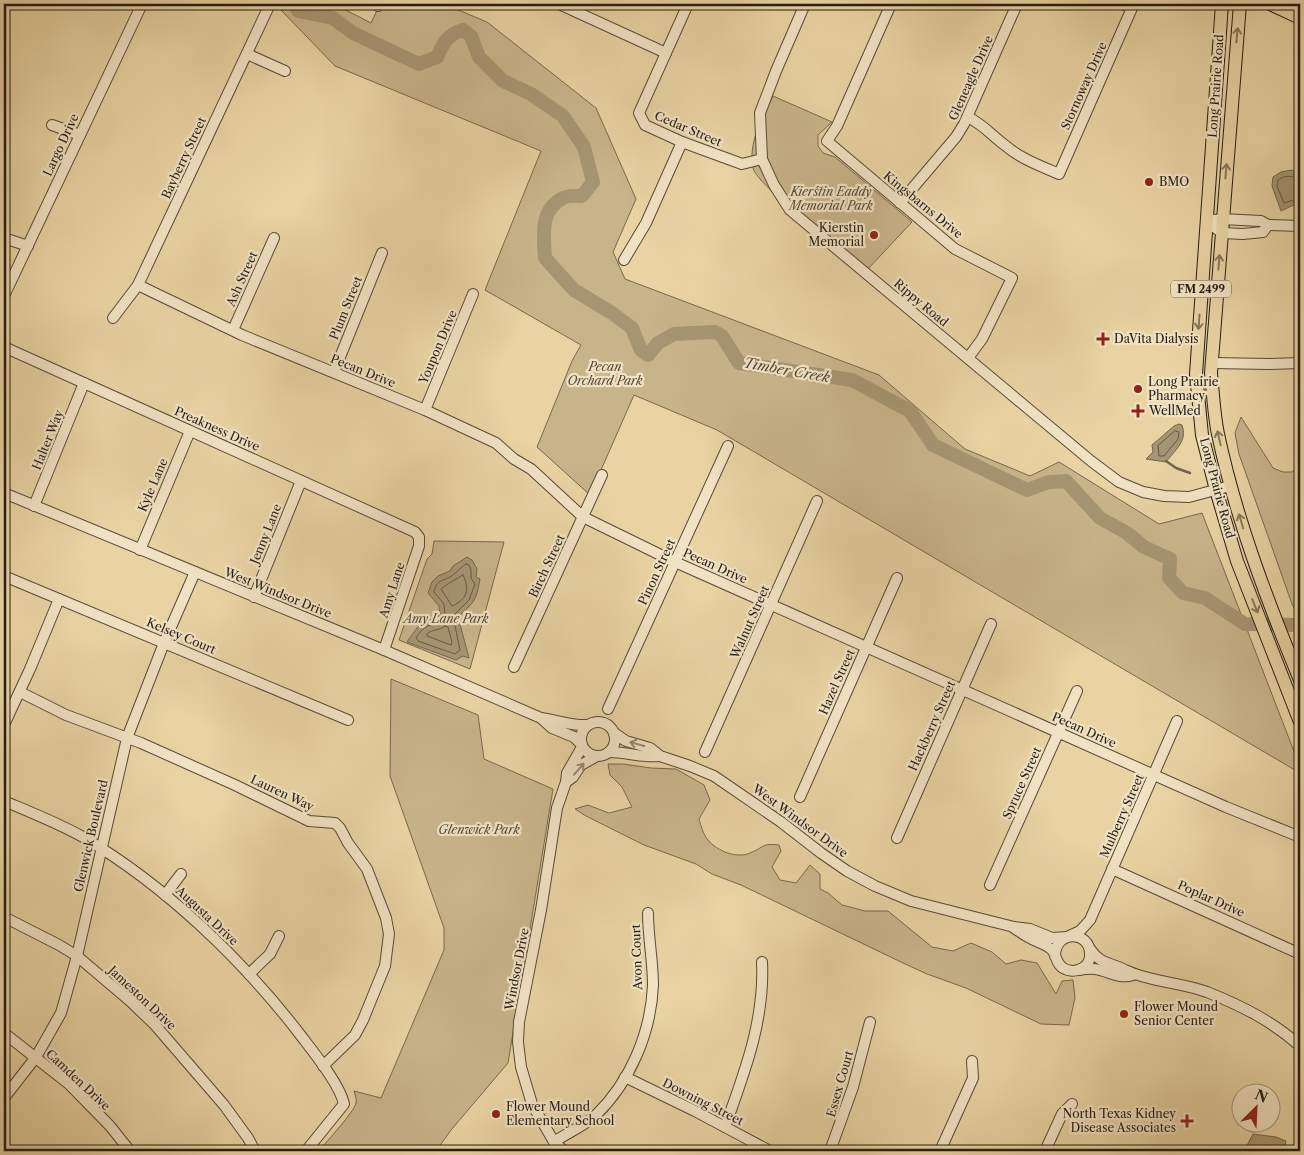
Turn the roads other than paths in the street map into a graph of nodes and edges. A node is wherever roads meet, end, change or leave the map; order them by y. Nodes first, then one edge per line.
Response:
1 (142, 4) edge
2 (270, 4) edge
3 (559, 4) edge
4 (688, 4) edge
5 (805, 4) edge
6 (891, 4) edge
7 (1018, 4) edge
8 (1122, 4) edge
9 (1222, 4) edge
10 (1240, 4) edge
11 (1270, 4) edge
12 (1300, 18) edge
13 (666, 53) junction
14 (247, 54) junction
15 (285, 71) dead end
16 (968, 117) junction
17 (52, 125) dead end
18 (80, 135) junction
19 (682, 142) junction
20 (762, 160) junction
21 (900, 203) junction
22 (1222, 219) junction
23 (1206, 222) junction
24 (1268, 225) junction
25 (1300, 226) edge
26 (1222, 233) junction
27 (4, 238) edge
28 (274, 238) dead end
29 (28, 246) junction
30 (382, 253) dead end
31 (624, 260) dead end
32 (138, 285) junction
33 (473, 294) dead end
34 (4, 296) edge
35 (113, 318) dead end
36 (233, 330) junction
37 (4, 347) edge
38 (968, 358) junction
39 (1212, 363) junction
40 (1300, 363) edge
41 (334, 372) junction
42 (84, 383) junction
43 (425, 410) junction
44 (190, 431) junction
45 (728, 446) dead end
46 (602, 474) dead end
47 (301, 481) junction
48 (1230, 486) junction
49 (1216, 490) junction
50 (4, 493) edge
51 (817, 501) dead end
52 (34, 506) junction
53 (583, 517) junction
54 (419, 537) joint
55 (140, 550) junction
56 (675, 562) junction
57 (195, 572) junction
58 (4, 576) edge
59 (897, 578) dead end
60 (254, 597) junction
61 (59, 599) junction
62 (771, 605) junction
63 (991, 624) dead end
64 (164, 643) junction
65 (867, 646) junction
66 (384, 650) junction
67 (514, 667) dead end
68 (1300, 680) edge
69 (962, 688) junction
70 (1077, 691) dead end
71 (20, 692) junction
72 (608, 709) dead end
73 (541, 718) junction
74 (348, 720) dead end
75 (1177, 722) dead end
76 (1300, 722) edge
77 (4, 725) edge
78 (588, 725) junction
79 (1059, 732) junction
80 (614, 733) junction
81 (127, 738) junction
82 (582, 745) junction
83 (609, 752) junction
84 (705, 752) dead end
85 (597, 756) junction
86 (660, 756) junction
87 (1154, 775) junction
88 (566, 782) junction
89 (800, 797) dead end
90 (4, 801) edge
91 (1300, 837) edge
92 (897, 838) dead end
93 (101, 848) junction
94 (1112, 869) junction
95 (181, 874) dead end
96 (990, 885) dead end
97 (165, 894) junction
98 (648, 913) dead end
99 (4, 917) edge
100 (1090, 920) junction
101 (1014, 928) junction
102 (279, 936) dead end
103 (1068, 937) junction
104 (1090, 948) junction
105 (1300, 954) edge
106 (77, 956) junction
107 (1055, 956) junction
108 (762, 962) dead end
109 (1080, 970) junction
110 (249, 974) junction
111 (1133, 975) junction
112 (870, 1022) dead end
113 (4, 1033) edge
114 (1300, 1046) edge
115 (36, 1057) junction
116 (972, 1061) dead end
117 (323, 1066) junction
118 (625, 1077) junction
119 (4, 1098) edge
120 (1072, 1104) dead end
121 (725, 1127) junction
122 (554, 1142) junction
123 (130, 1151) edge
124 (255, 1151) edge
125 (306, 1151) edge
126 (564, 1151) edge
127 (770, 1151) edge
128 (830, 1151) edge
129 (940, 1151) edge
130 (1045, 1151) edge

1 - 18 street, Largo Drive
2 - 14 street, Bayberry Street
3 - 13 street
4 - 13 street, Cedar Street
5 - 20 street, Rippy Road
6 - 21 street, Kingsbarns Drive
7 - 16 street, Gleneagle Drive
8 - 16 street, Stornoway Drive
9 - 23 main road, Long Prairie Road / FM 2499
22 -> 10 main road, Long Prairie Road / FM 2499
11 - 12 main road
13 - 19 street, Cedar Street
14 - 15 street
14 - 32 street, Bayberry Street
16 - 21 street, Gleneagle Drive
17 - 18 street
18 - 29 street, Largo Drive
19 - 20 street, Cedar Street
19 - 31 street
20 - 38 street, Rippy Road
21 - 38 street, Kingsbarns Drive
22 - 23 street
22 - 24 street
22 - 26 main road, Long Prairie Road / FM 2499
23 - 26 street
23 -> 49 main road, Long Prairie Road / FM 2499
24 - 25 street
24 - 26 street
39 -> 26 main road, Long Prairie Road / FM 2499
27 - 29 street
28 - 36 street, Ash Street
29 - 34 street, Largo Drive
30 - 41 street, Plum Street
32 - 35 street, Bayberry Street
32 - 36 street, Pecan Drive
33 - 43 street, Youpon Drive
36 - 41 street, Pecan Drive
37 - 42 street, Preakness Drive
38 - 49 street, Rippy Road
39 - 40 street
48 -> 39 main road, Long Prairie Road / FM 2499
41 - 43 street, Pecan Drive
42 - 44 street, Preakness Drive
42 - 52 street, Halter Way
43 - 53 street, Pecan Drive
44 - 47 street, Preakness Drive
44 - 55 street, Kyle Lane
45 - 56 street, Pinon Street
46 - 53 street, Birch Street
47 - 54 street, Preakness Drive
47 - 60 street, Jenny Lane
48 - 49 street, Rippy Road
68 -> 48 main road, Long Prairie Road / FM 2499
49 -> 76 main road, Long Prairie Road / FM 2499
50 - 52 street, West Windsor Drive
51 - 62 street, Walnut Street
52 - 55 street, West Windsor Drive
53 - 56 street, Pecan Drive
53 - 67 street, Birch Street
54 - 66 street, Amy Lane
55 - 57 street, West Windsor Drive
56 - 62 street, Pecan Drive
56 - 72 street, Pinon Street
57 - 60 street, West Windsor Drive
57 - 64 street, Glenwick Boulevard
58 - 61 street, Kelsey Court
59 - 65 street, Hazel Street
60 - 66 street, West Windsor Drive
61 - 64 street, Kelsey Court
61 - 71 street
62 - 65 street, Pecan Drive
62 - 84 street, Walnut Street
63 - 69 street, Hackberry Street
64 - 74 street, Kelsey Court
64 - 81 street, Glenwick Boulevard
65 - 69 street, Pecan Drive
65 - 89 street, Hazel Street
66 - 73 street, West Windsor Drive
69 - 79 street, Pecan Drive
69 - 92 street, Hackberry Street
70 - 79 street, Spruce Street
71 - 77 street
71 - 81 street, Lauren Way
73 - 78 street, West Windsor Drive
73 - 82 street, West Windsor Drive
75 - 87 street, Mulberry Street
78 - 80 street, West Windsor Drive
78 - 82 street
79 - 87 street, Pecan Drive
79 - 96 street, Spruce Street
80 - 83 street
86 -> 80 street, West Windsor Drive
81 - 93 street, Glenwick Boulevard
81 - 117 street, Lauren Way
82 - 85 street, West Windsor Drive
82 - 88 street, Windsor Drive
83 - 85 street, West Windsor Drive
83 - 86 street, West Windsor Drive
88 -> 85 street, Windsor Drive
86 - 101 street, West Windsor Drive
87 - 91 street, Pecan Drive
87 - 94 street, Mulberry Street
88 - 122 street, Windsor Drive
90 - 93 street, Augusta Drive
93 - 97 street, Augusta Drive
93 - 106 street, Glenwick Boulevard
94 - 100 street, Mulberry Street
94 - 105 street, Poplar Drive
95 - 97 street
97 - 110 street, Augusta Drive
98 - 118 street, Avon Court
99 - 106 street, Jameston Drive
100 - 103 street, Mulberry Street
100 - 104 street, Mulberry Street
101 - 103 street, West Windsor Drive
101 - 107 street, West Windsor Drive
102 - 110 street
103 - 104 street, West Windsor Drive
103 - 107 street
104 - 109 street
104 - 111 street, West Windsor Drive
106 - 115 street, Glenwick Boulevard
106 - 124 street, Jameston Drive
107 - 109 street, West Windsor Drive
108 - 121 street
109 - 111 street, West Windsor Drive
110 - 117 street, Augusta Drive
111 - 114 street, West Windsor Drive
112 - 128 street, Essex Court
113 - 115 street, Camden Drive
115 - 119 street, Glenwick Boulevard
115 - 123 street, Camden Drive
116 - 129 street
117 - 125 street, Augusta Drive
118 - 121 street, Downing Street
118 - 122 street, Avon Court
120 - 130 street
121 - 127 street, Downing Street
122 - 126 street, Windsor Drive

